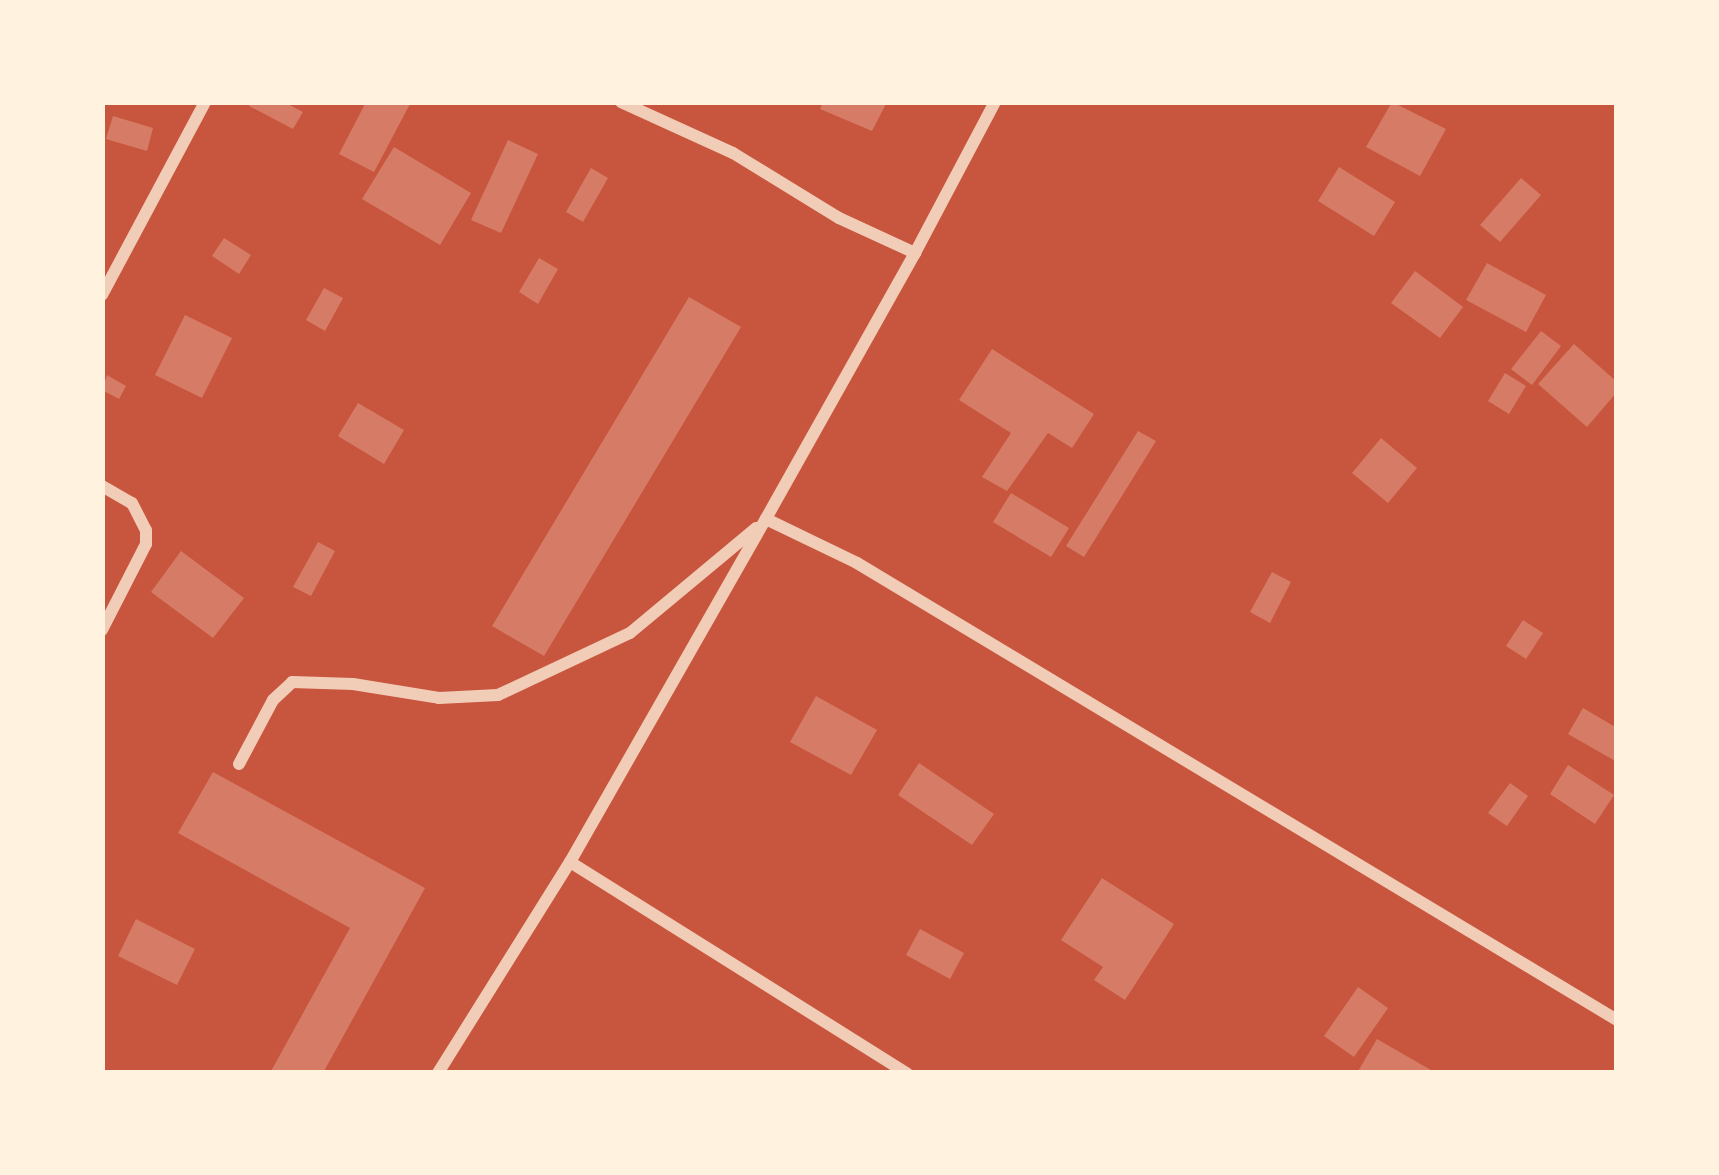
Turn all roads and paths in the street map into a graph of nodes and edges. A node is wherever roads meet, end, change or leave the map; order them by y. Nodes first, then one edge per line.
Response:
1 (205, 102) edge
2 (621, 102) edge
3 (995, 102) edge
4 (916, 253) junction
5 (102, 295) edge
6 (102, 486) edge
7 (766, 519) junction
8 (102, 630) edge
9 (239, 764) dead end
10 (570, 862) junction
11 (1617, 1020) edge
12 (438, 1073) edge
13 (907, 1073) edge

1 - 5 street
2 - 4 street
3 - 4 street
4 - 7 street
6 - 8 street
7 - 9 street
7 - 10 street
7 - 11 street
10 - 12 street
10 - 13 street

